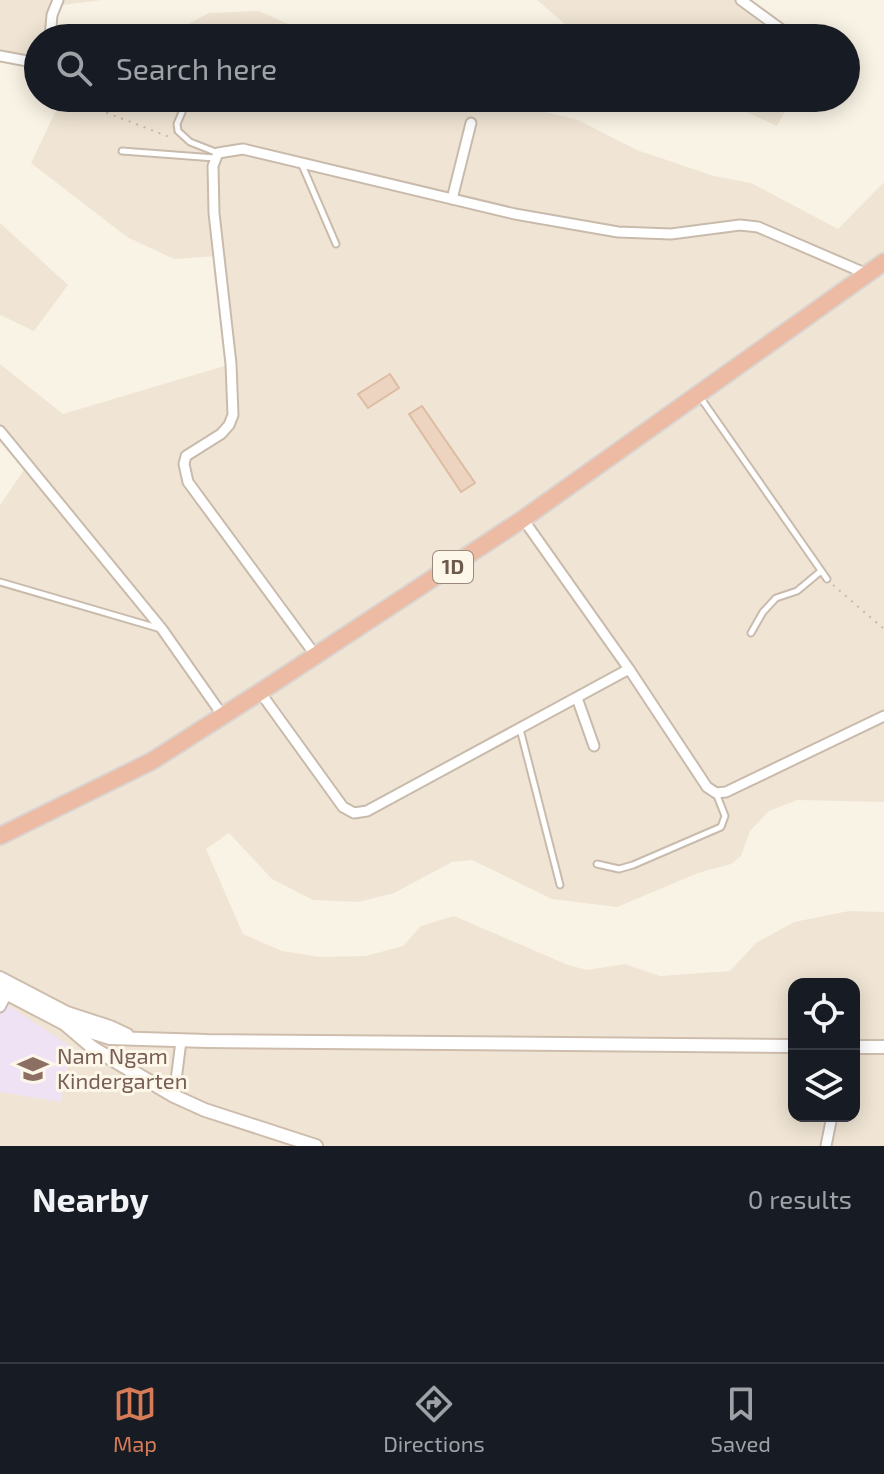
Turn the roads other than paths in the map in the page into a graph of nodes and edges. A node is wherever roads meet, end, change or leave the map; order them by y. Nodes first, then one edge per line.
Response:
1 (58, 0) edge
2 (741, 0) edge
3 (51, 24) edge
4 (774, 24) edge
5 (0, 56) edge
6 (24, 60) edge
7 (182, 112) edge
8 (471, 123) dead end
9 (122, 151) dead end
10 (217, 156) junction
11 (302, 165) junction
12 (452, 199) junction
13 (336, 244) dead end
14 (884, 262) edge
15 (867, 274) junction
16 (699, 396) junction
17 (0, 431) edge
18 (523, 519) junction
19 (821, 571) junction
20 (827, 579) road end
21 (0, 582) edge
22 (162, 629) junction
23 (751, 633) dead end
24 (316, 656) junction
25 (629, 669) junction
26 (260, 692) junction
27 (577, 698) junction
28 (223, 716) junction
29 (884, 716) edge
30 (520, 728) junction
31 (594, 746) dead end
32 (716, 793) junction
33 (0, 836) edge
34 (597, 864) dead end
35 (560, 885) dead end
36 (0, 978) edge
37 (3, 992) edge
38 (0, 1007) edge
39 (65, 1024) junction
40 (130, 1037) junction
41 (181, 1041) junction
42 (788, 1046) edge
43 (860, 1047) edge
44 (884, 1047) edge
45 (174, 1096) junction
46 (831, 1122) edge
47 (316, 1146) edge
48 (826, 1146) edge

1 - 3 street
2 - 4 street
5 - 6 street
7 - 10 lane
8 - 12 street
9 - 10 lane
10 - 11 street
10 - 24 street
11 - 12 street
11 - 13 lane
12 - 15 street
14 - 15 highway, 1D
15 - 16 highway, 1D
16 - 18 highway, 1D
16 - 19 lane
17 - 22 street
18 - 24 highway, 1D
18 - 25 street
19 - 20 lane
19 - 23 lane
21 - 22 lane
22 - 28 street
24 - 26 highway, 1D
25 - 27 street
25 - 32 street
26 - 28 highway, 1D
26 - 30 street
27 - 30 street
27 - 31 street
28 - 33 highway, 1D
29 - 32 street
30 - 35 lane
32 - 34 lane
36 - 40 street
37 - 38 street
37 - 39 street
39 - 40 street
39 - 45 street
40 - 41 street
41 - 42 street
41 - 45 street
43 - 44 street
45 - 47 street
46 - 48 street

